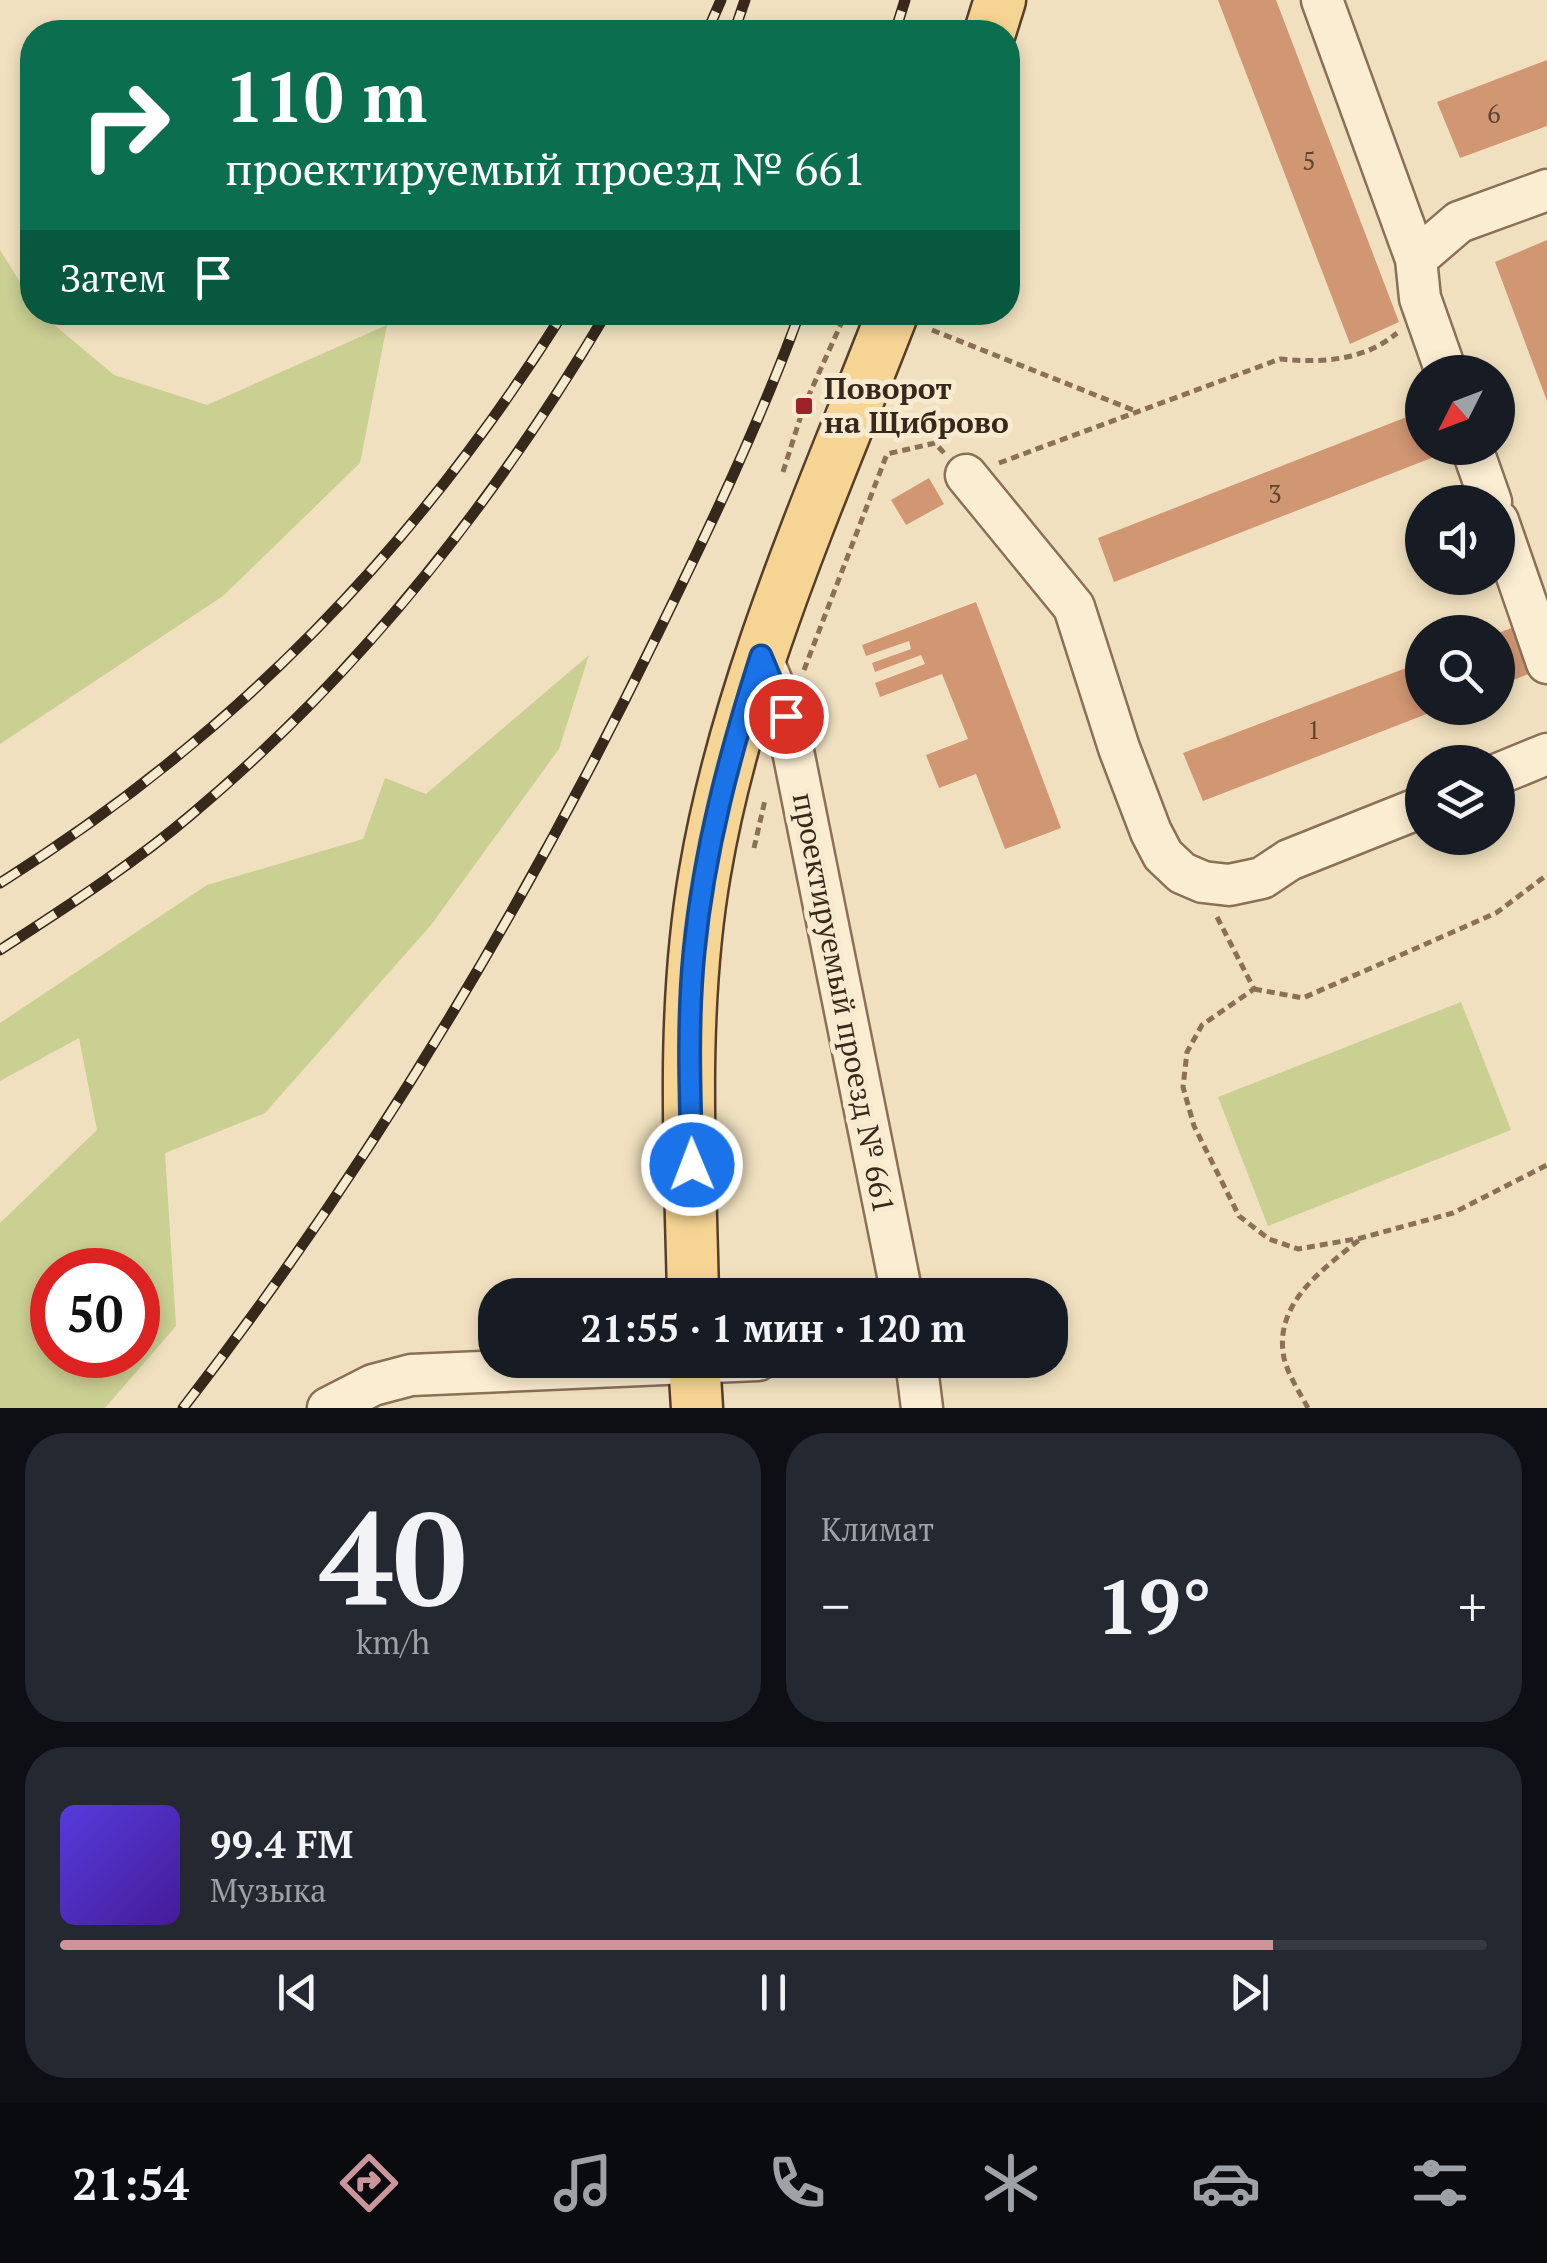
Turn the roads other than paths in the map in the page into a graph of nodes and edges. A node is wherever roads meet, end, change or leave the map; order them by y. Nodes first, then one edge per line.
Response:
1 (1322, 0) edge
2 (1547, 190) edge
3 (1418, 279) junction
4 (910, 325) edge
5 (1441, 355) edge
6 (966, 475) road end
7 (1515, 571) edge
8 (761, 656) junction
9 (1547, 664) edge
10 (1547, 754) edge
11 (1515, 767) edge
12 (1405, 814) edge
13 (693, 1278) edge
14 (899, 1278) edge
15 (478, 1374) edge
16 (918, 1378) edge
17 (328, 1408) edge
18 (922, 1408) edge

1 - 3 street
2 - 3 street
3 - 5 street
4 - 8 main road
6 - 12 street
7 - 9 street
8 - 13 main road
8 - 14 street, проектируемый проезд № 661
10 - 11 street
15 - 17 street
16 - 18 street

